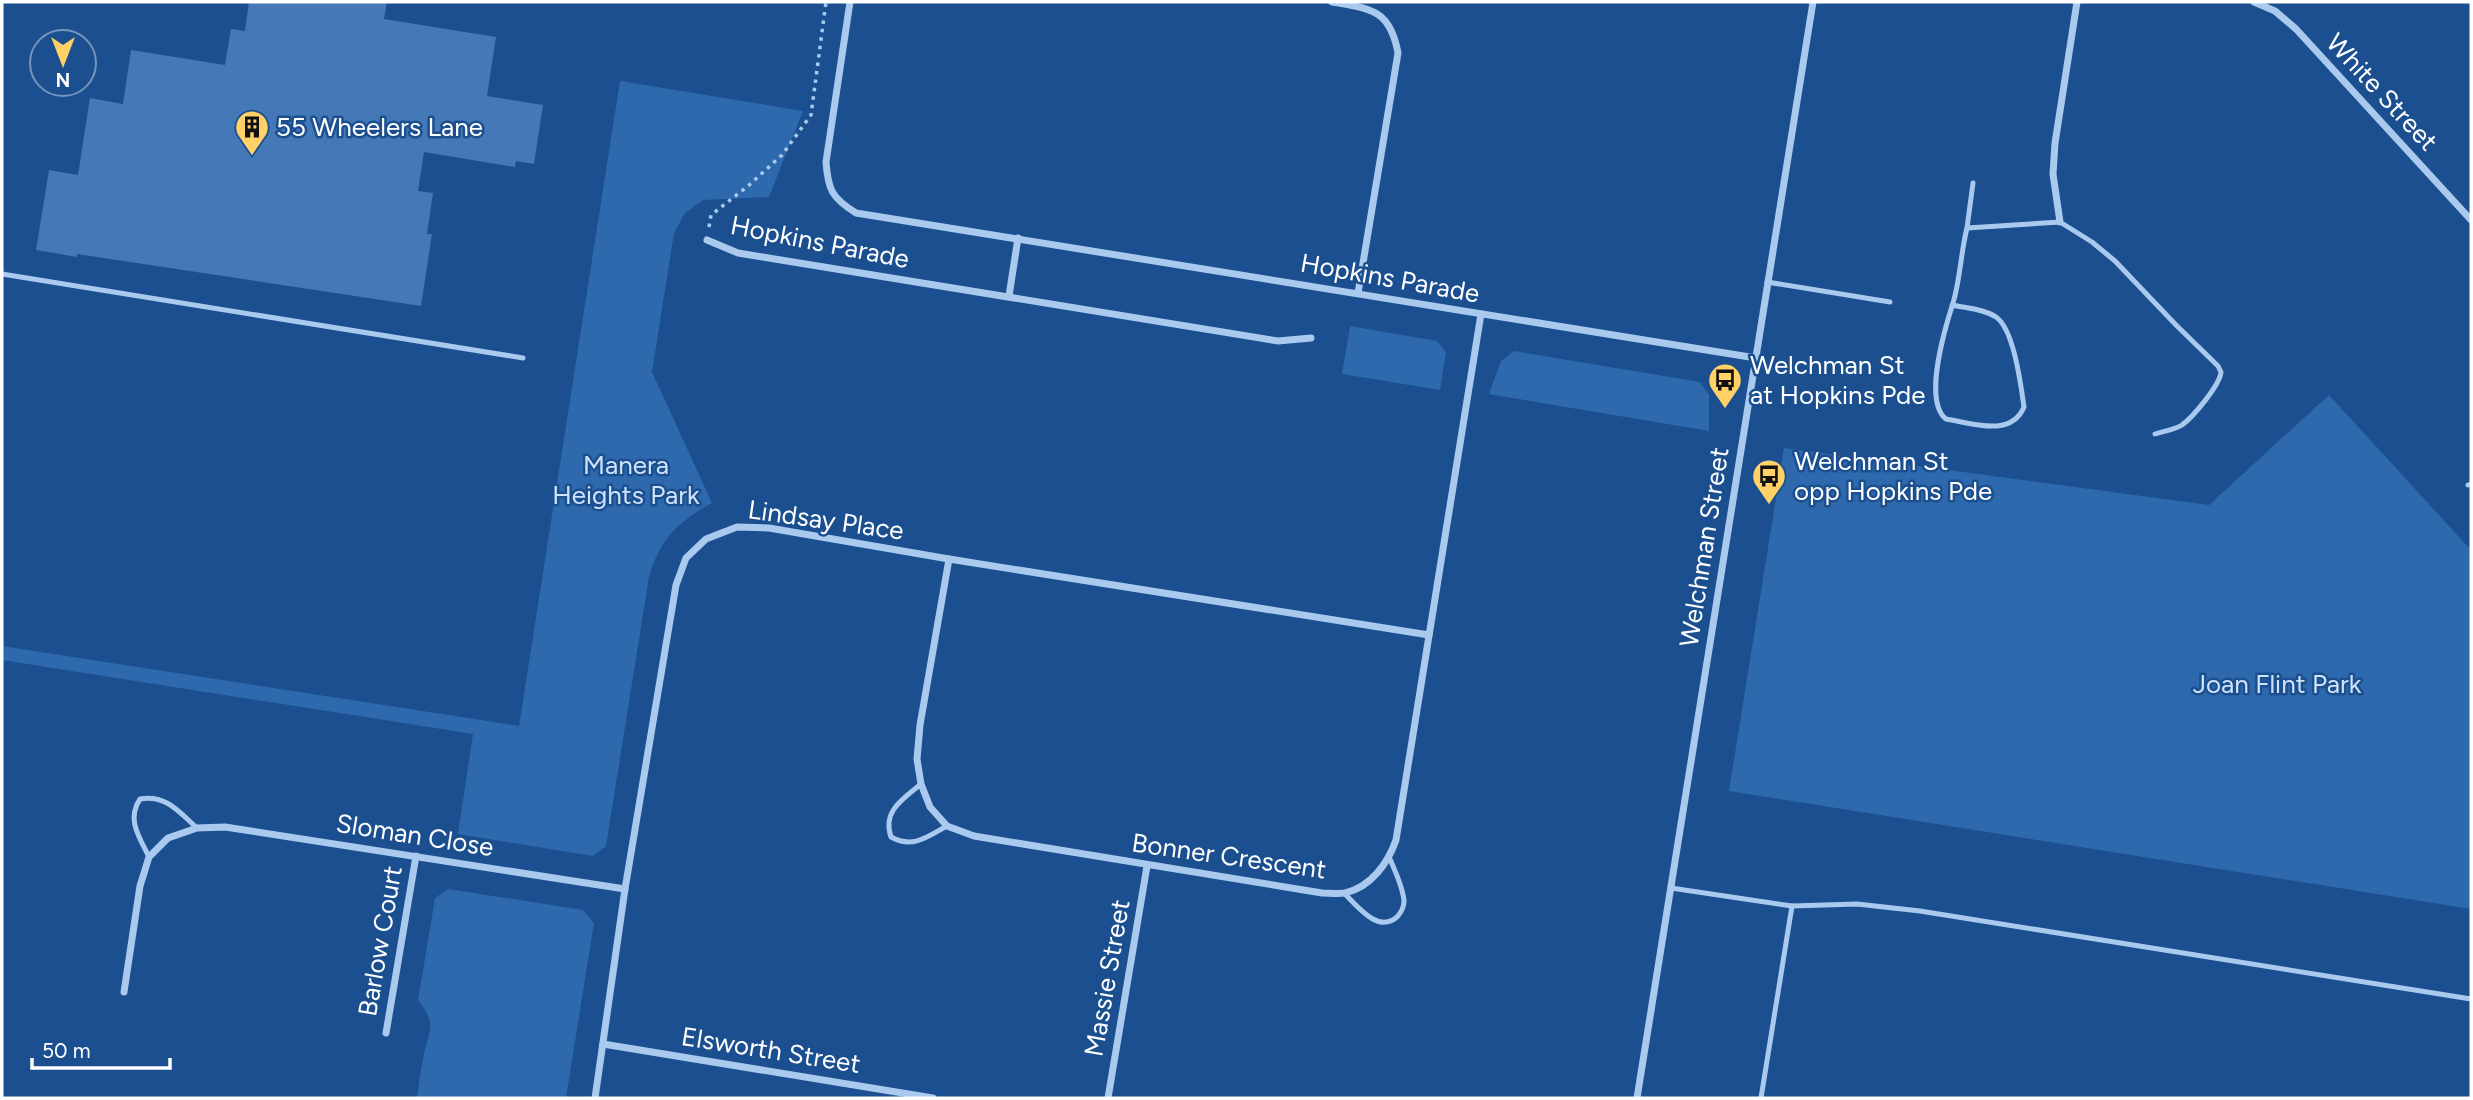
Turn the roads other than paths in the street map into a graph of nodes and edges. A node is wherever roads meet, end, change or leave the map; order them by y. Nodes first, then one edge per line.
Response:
1 (850, 2) edge
2 (1332, 2) edge
3 (1813, 2) edge
4 (2077, 2) edge
5 (2254, 2) edge
6 (1972, 183) dead end
7 (2471, 220) edge
8 (2060, 222) junction
9 (1967, 228) junction
10 (1018, 238) junction
11 (707, 240) road end
12 (2, 274) edge
13 (1767, 282) junction
14 (1358, 293) junction
15 (1009, 296) junction
16 (1890, 302) dead end
17 (1952, 305) junction
18 (1481, 314) junction
19 (1311, 338) dead end
20 (523, 358) dead end
21 (1756, 358) junction
22 (2155, 434) dead end
23 (948, 559) junction
24 (1429, 635) junction
25 (921, 784) junction
26 (947, 826) junction
27 (197, 828) junction
28 (415, 856) junction
29 (149, 857) junction
30 (1390, 859) junction
31 (1147, 866) junction
32 (1671, 888) junction
33 (625, 889) junction
34 (1345, 893) junction
35 (1792, 906) junction
36 (124, 992) dead end
37 (2471, 999) edge
38 (386, 1033) dead end
39 (603, 1044) junction
40 (595, 1098) edge
41 (933, 1098) edge
42 (1108, 1098) edge
43 (1637, 1098) edge
44 (1761, 1098) edge

1 - 10 street, Hopkins Parade
2 - 14 street
3 - 13 street, Welchman Street
4 - 8 street
5 - 7 street, White Street
6 - 9 lane
8 - 9 lane
8 - 22 lane
9 - 17 lane
10 - 14 street, Hopkins Parade
10 - 15 street
11 - 15 street, Hopkins Parade
12 - 20 lane
13 - 16 lane
13 - 21 street, Welchman Street
14 - 18 street, Hopkins Parade
15 - 19 street, Hopkins Parade
17 - 17 lane
18 - 21 street, Hopkins Parade
18 - 24 street
21 - 32 street, Welchman Street
23 - 24 street, Lindsay Place
23 - 25 street
23 - 33 street, Lindsay Place
24 - 30 street
25 - 26 street
25 - 26 lane
26 - 31 street, Bonner Crescent
27 - 28 street, Sloman Close
27 - 29 street, Sloman Close
27 - 29 lane
28 - 33 street, Sloman Close
28 - 38 street, Barlow Court
29 - 36 street
30 - 34 street, Bonner Crescent
30 - 34 lane
31 - 34 street, Bonner Crescent
31 - 42 street, Massie Street
32 - 35 lane
32 - 43 street, Welchman Street
33 - 39 street, Lindsay Place
35 - 37 lane
35 - 44 lane
39 - 40 street, Lindsay Place
39 - 41 street, Elsworth Street

